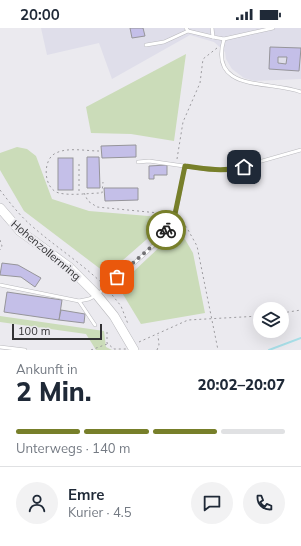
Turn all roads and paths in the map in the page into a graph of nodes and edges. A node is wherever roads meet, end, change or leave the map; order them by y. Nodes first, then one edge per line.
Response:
1 (212, 28) edge
2 (273, 28) edge
3 (187, 29) edge
4 (213, 37) junction
5 (224, 39) junction
6 (146, 44) dead end
7 (215, 50) dead end
8 (301, 92) edge
9 (301, 150) edge
10 (99, 151) dead end
11 (138, 162) dead end
12 (79, 164) dead end
13 (176, 164) junction
14 (185, 166) junction
15 (103, 182) dead end
16 (80, 193) junction
17 (84, 193) junction
18 (0, 208) edge
19 (175, 214) junction
20 (0, 240) edge
21 (0, 250) edge
22 (0, 284) edge
23 (97, 295) junction
24 (79, 301) junction
25 (301, 310) edge
26 (289, 312) edge
27 (253, 316) edge
28 (213, 319) junction
29 (95, 324) dead end
30 (107, 332) dead end
31 (158, 334) junction
32 (107, 343) junction
33 (0, 347) edge
34 (134, 347) edge
35 (25, 350) edge
36 (91, 350) edge
37 (157, 350) edge
38 (218, 350) edge

1 - 4 lane
2 - 5 lane
3 - 4 lane
3 - 6 lane
4 - 5 lane
5 - 8 lane
7 - 13 path
9 - 14 lane
10 - 16 path
11 - 13 lane
12 - 16 path
13 - 14 lane
14 - 19 lane
15 - 17 path
16 - 17 path
17 - 19 path
18 - 23 main road, Hohenzollernring
19 - 23 lane
19 - 28 path
20 - 21 path
22 - 24 lane
23 - 24 lane
23 - 34 main road, Hohenzollernring
24 - 29 lane
25 - 26 path
27 - 28 path
28 - 31 path
28 - 38 path
30 - 32 path
31 - 34 path
31 - 37 path
32 - 34 path
32 - 36 path
33 - 35 lane

